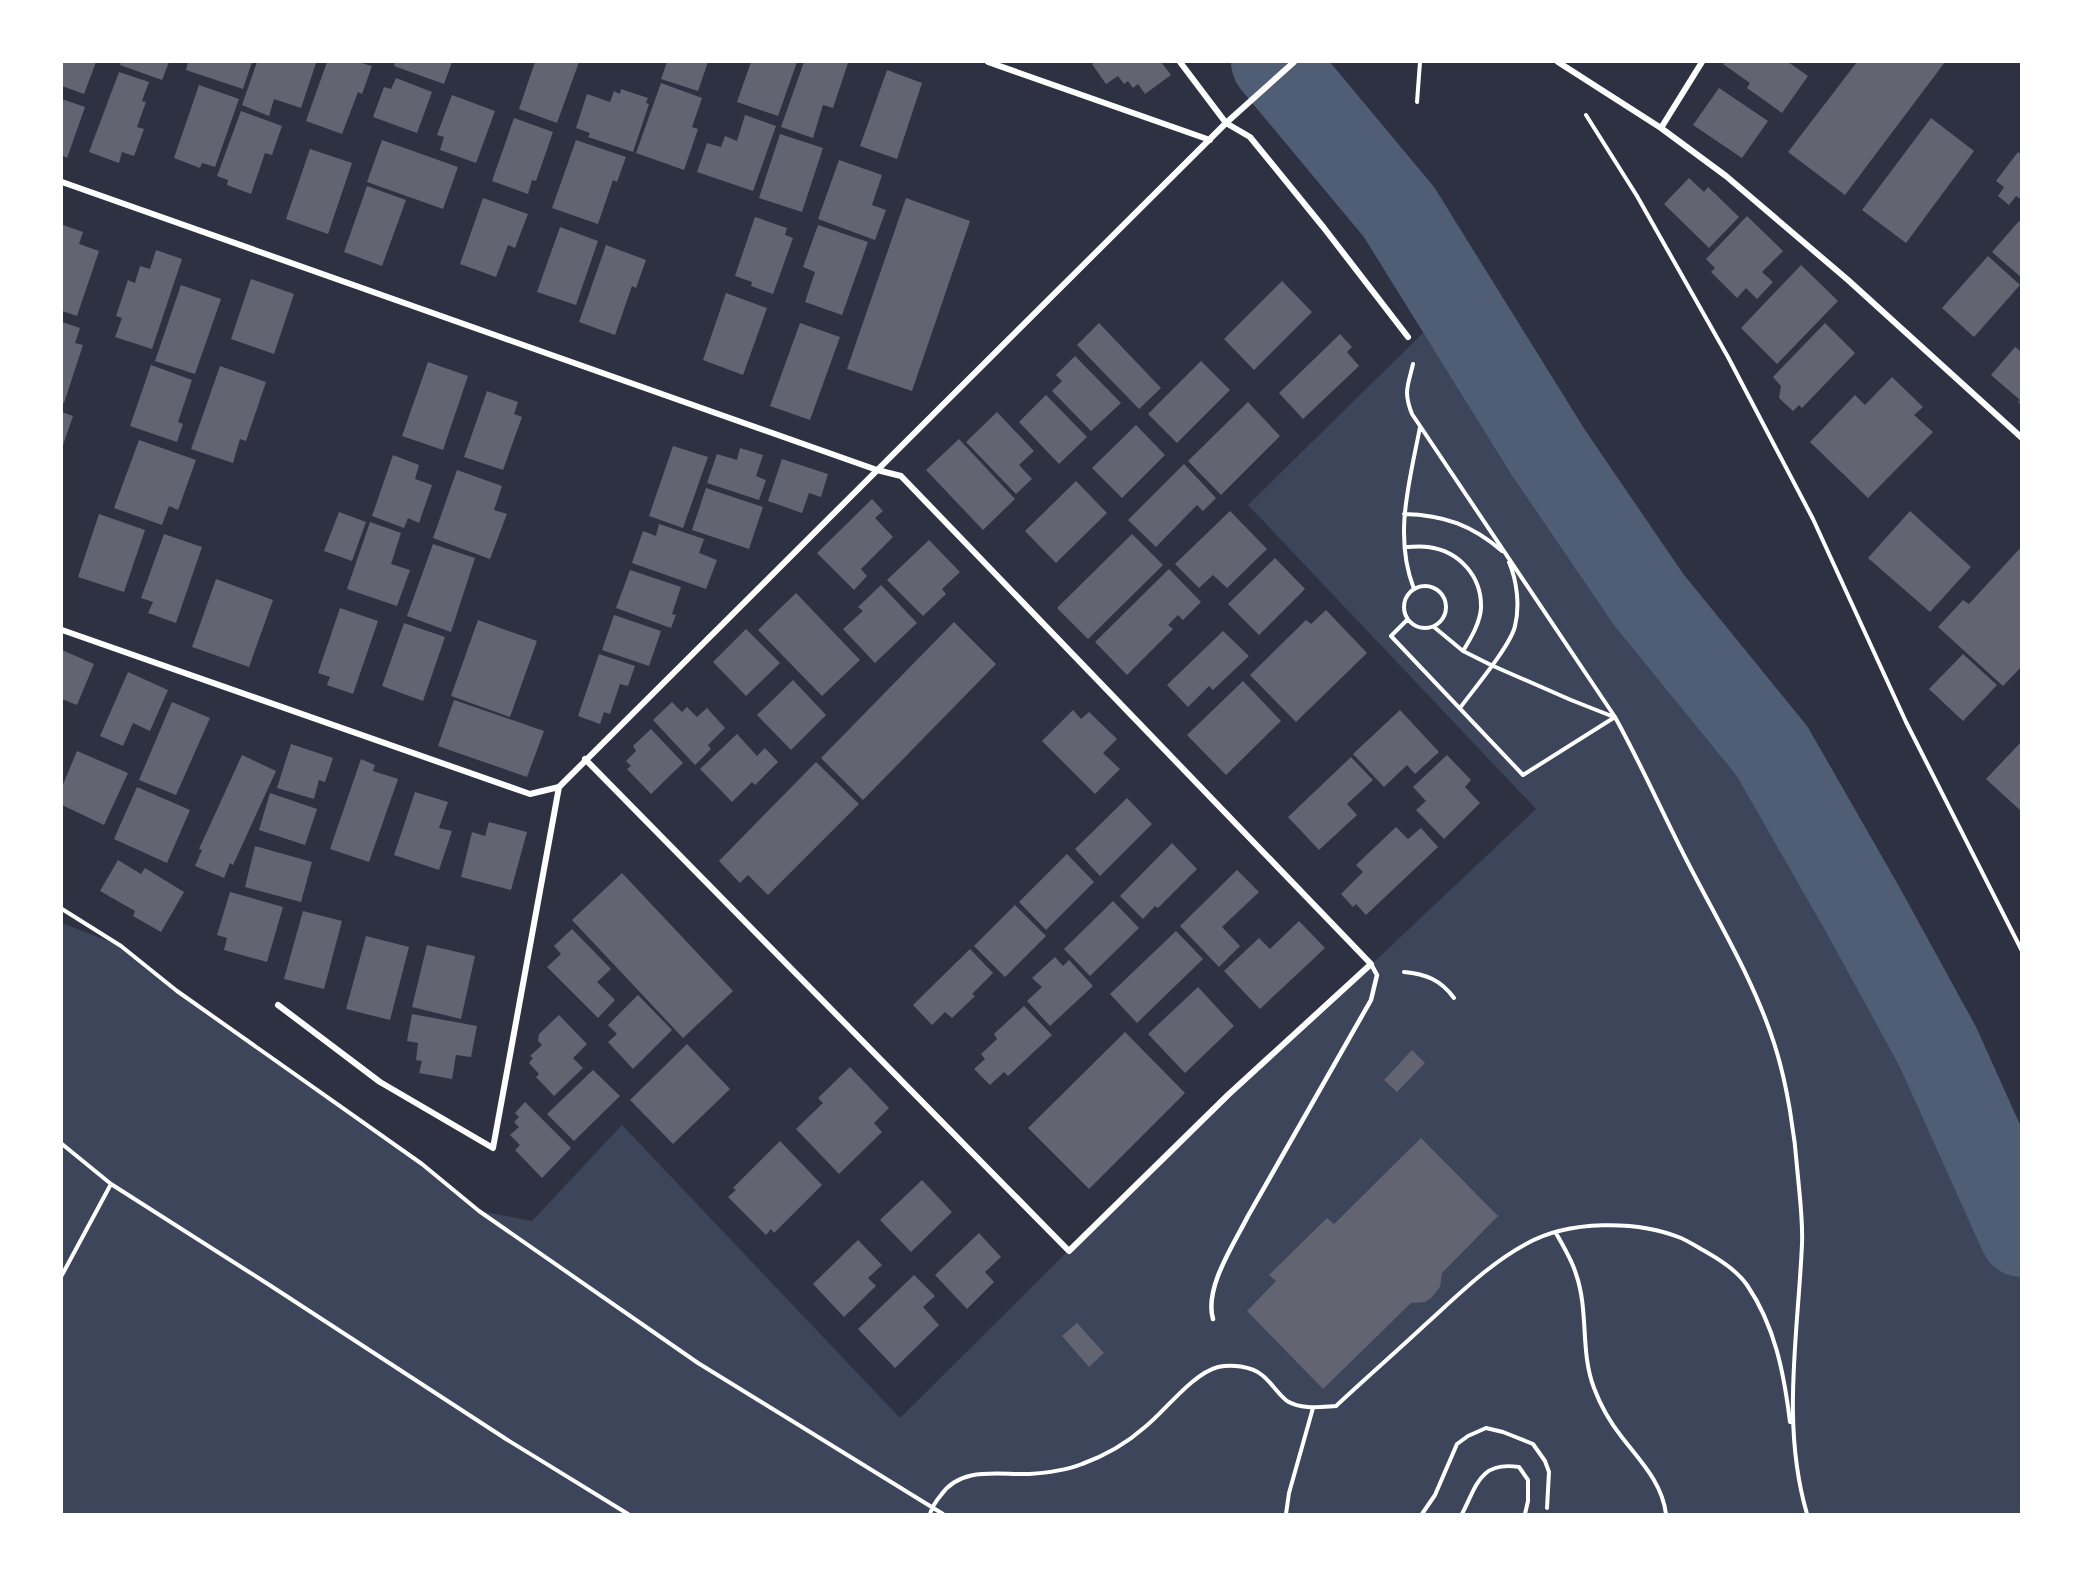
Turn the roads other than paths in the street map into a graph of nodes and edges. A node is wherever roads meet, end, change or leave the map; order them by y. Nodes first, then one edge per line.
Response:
1 (988, 62) edge
2 (1180, 62) edge
3 (1294, 62) edge
4 (1558, 62) edge
5 (1702, 62) edge
6 (1226, 123) junction
7 (1661, 128) junction
8 (1210, 140) junction
9 (62, 182) edge
10 (1408, 338) road end
11 (2022, 438) edge
12 (877, 470) junction
13 (62, 630) edge
14 (585, 759) junction
15 (559, 787) junction
16 (1371, 964) junction
17 (278, 1005) dead end
18 (1213, 1319) dead end

1 - 8 street
2 - 6 street
3 - 6 street
4 - 7 street
5 - 7 street
6 - 8 street
6 - 10 street
7 - 11 street
8 - 12 street
9 - 12 street
12 - 14 street
12 - 16 street
13 - 15 street
14 - 15 street
14 - 16 street
15 - 17 street
16 - 18 lane

